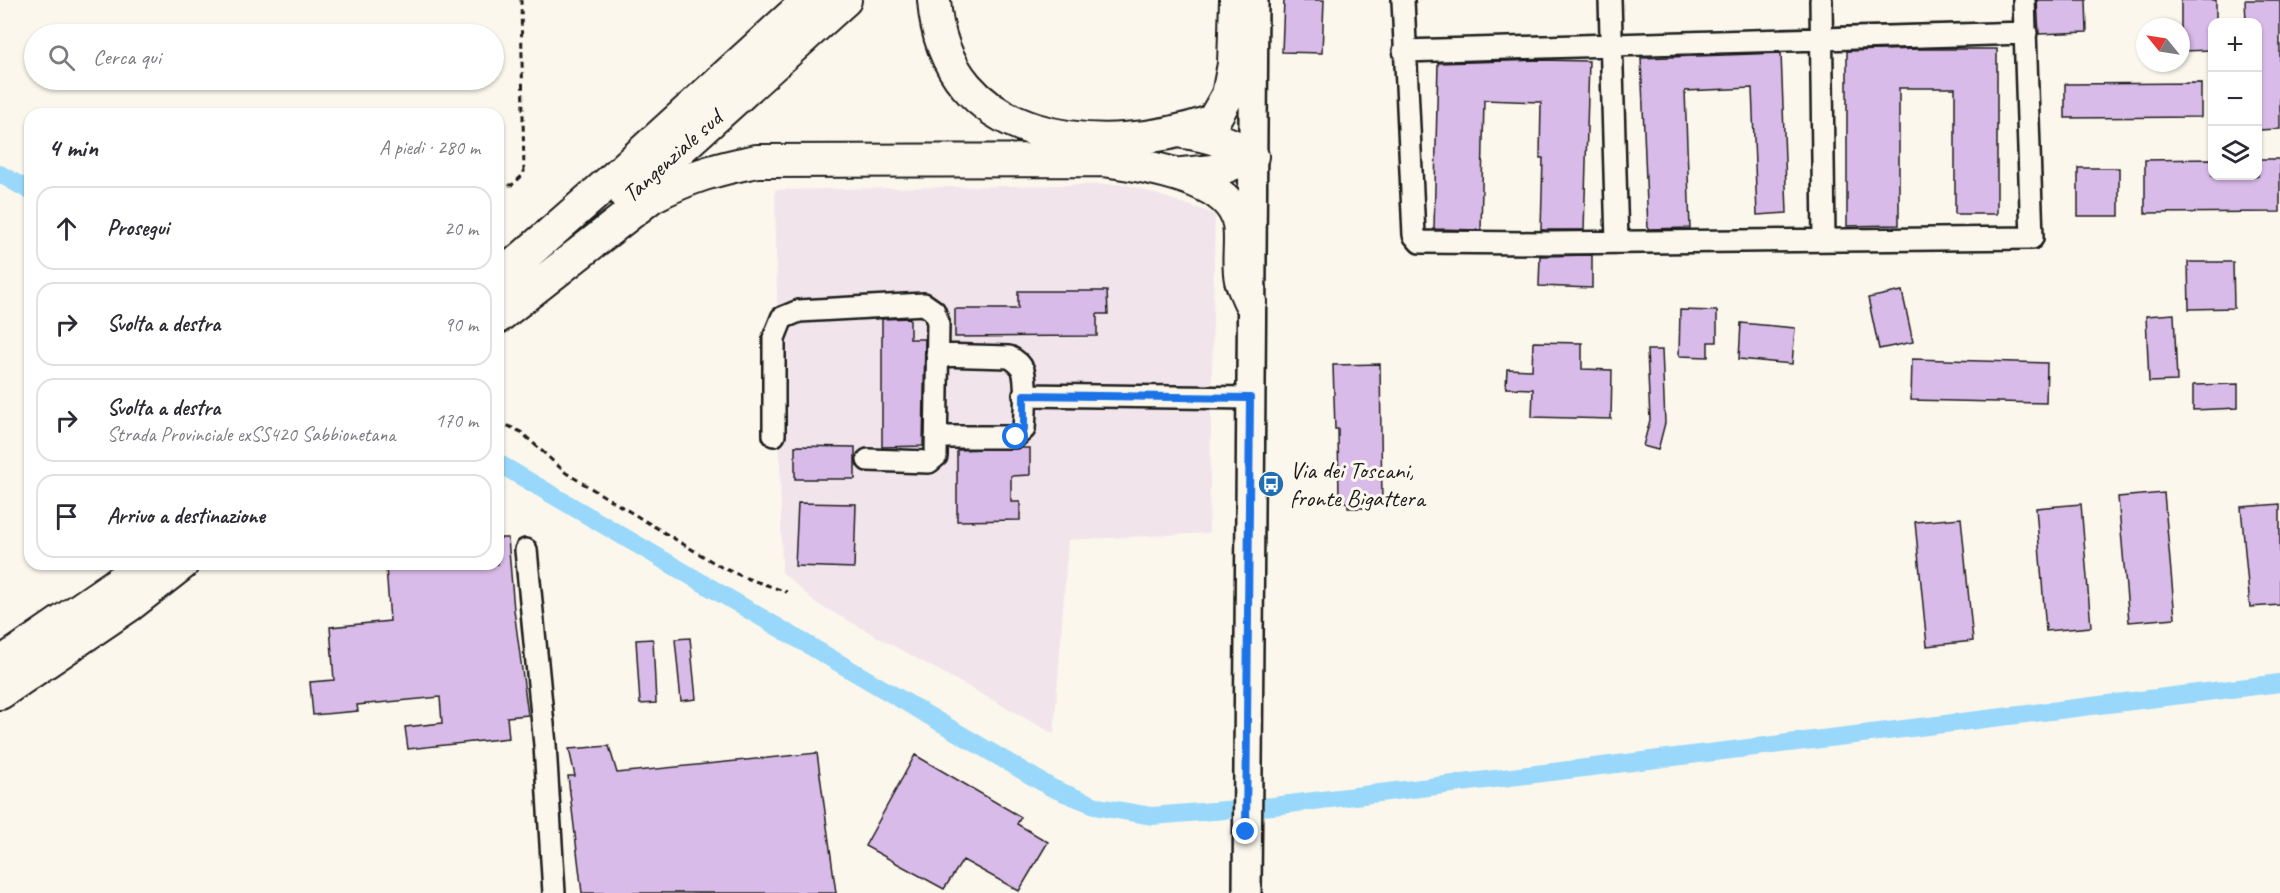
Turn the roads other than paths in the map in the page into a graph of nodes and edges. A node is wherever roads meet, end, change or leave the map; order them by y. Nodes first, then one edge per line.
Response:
1 (808, 0) edge
2 (845, 0) edge
3 (934, 0) edge
4 (1236, 0) edge
5 (1254, 0) edge
6 (1403, 0) edge
7 (1610, 0) edge
8 (1821, 0) edge
9 (2024, 0) edge
10 (2026, 33) junction
11 (1823, 39) junction
12 (1611, 45) junction
13 (1404, 51) junction
14 (1183, 132) junction
15 (1252, 156) junction
16 (1182, 174) junction
17 (1824, 240) junction
18 (1617, 242) junction
19 (504, 274) edge
20 (1250, 302) junction
21 (504, 305) edge
22 (504, 312) edge
23 (937, 355) junction
24 (1024, 395) junction
25 (1250, 398) junction
26 (774, 435) dead end
27 (936, 437) junction
28 (868, 460) dead end
29 (526, 550) dead end
30 (135, 570) edge
31 (174, 570) edge
32 (0, 664) edge
33 (0, 693) edge
34 (554, 893) edge
35 (1247, 893) edge

1 - 19 highway, Tangenziale sud
2 - 21 highway, Tangenziale sud
3 - 14 highway
4 - 14 highway
5 - 15 main road
6 - 13 lane
7 - 12 lane
8 - 11 lane
9 - 10 lane
10 - 11 lane
10 - 17 lane
11 - 12 lane
11 - 17 lane
12 - 13 lane
12 - 18 lane
13 - 18 lane
14 - 15 highway
15 - 16 highway
15 - 20 main road
16 - 20 highway
16 - 22 highway
17 - 18 lane
20 - 25 main road
23 - 24 lane
23 - 26 lane
23 - 27 lane
24 - 25 lane
24 - 27 lane
25 - 35 main road
27 - 28 lane
29 - 34 lane
30 - 32 highway
31 - 33 highway

